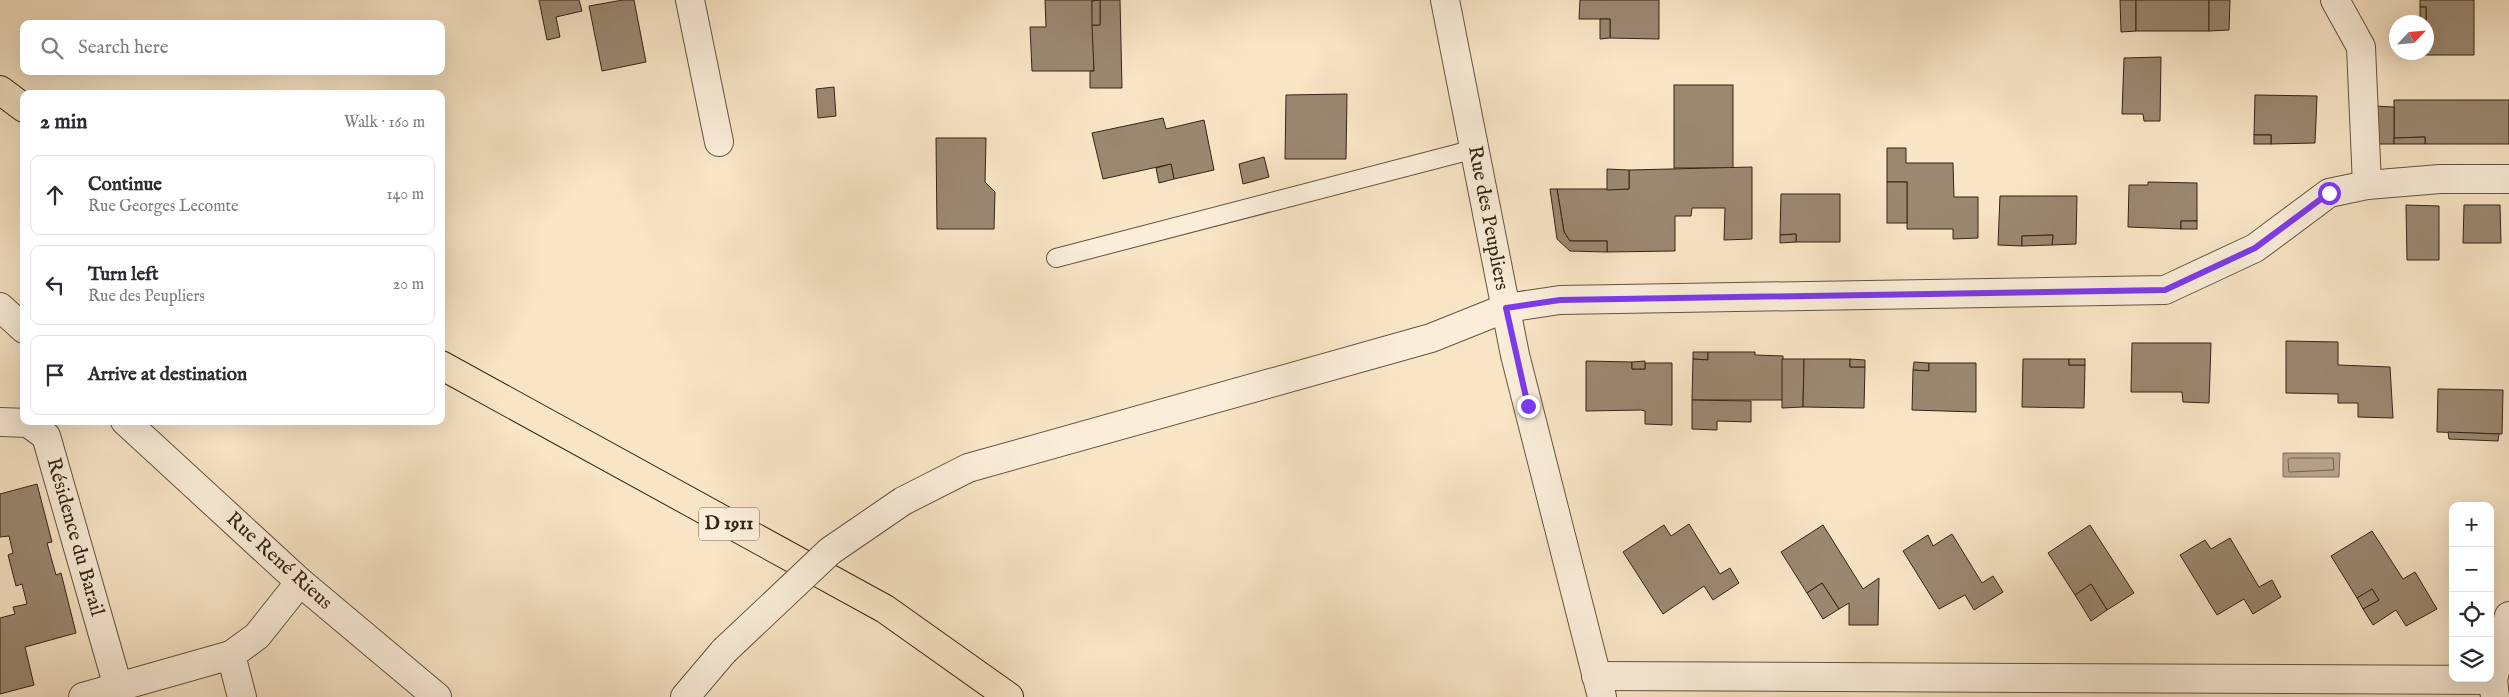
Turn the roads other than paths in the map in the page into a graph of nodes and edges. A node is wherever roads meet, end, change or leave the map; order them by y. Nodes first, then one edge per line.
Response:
1 (690, 0) edge
2 (1445, 0) edge
3 (2334, 0) edge
4 (0, 90) edge
5 (20, 105) edge
6 (719, 142) dead end
7 (1474, 149) junction
8 (2509, 179) edge
9 (2367, 185) junction
10 (1056, 258) dead end
11 (0, 308) edge
12 (1506, 308) junction
13 (20, 326) edge
14 (445, 367) edge
15 (0, 422) edge
16 (20, 423) edge
17 (31, 425) edge
18 (129, 425) edge
19 (300, 582) junction
20 (2509, 616) edge
21 (231, 655) junction
22 (1599, 686) edge
23 (118, 687) junction
24 (2494, 689) edge
25 (83, 697) edge
26 (242, 697) edge
27 (437, 697) edge
28 (685, 697) edge
29 (1009, 697) edge

1 - 6 street
2 - 7 street, Rue des Peupliers
3 - 9 street
4 - 5 main road
7 - 10 lane
7 - 12 street, Rue des Peupliers
8 - 9 street
9 - 12 street
11 - 13 street
12 - 22 street, Rue des Peupliers
12 - 28 street, bridge
14 - 29 main road, D 1911
15 - 16 street, Résidence du Barail
17 - 23 street, Résidence du Barail
18 - 19 street, Rue René Rieus
19 - 21 street
19 - 27 street, Rue René Rieus
20 - 24 street
21 - 23 street
21 - 26 street
22 - 24 street
23 - 25 street

